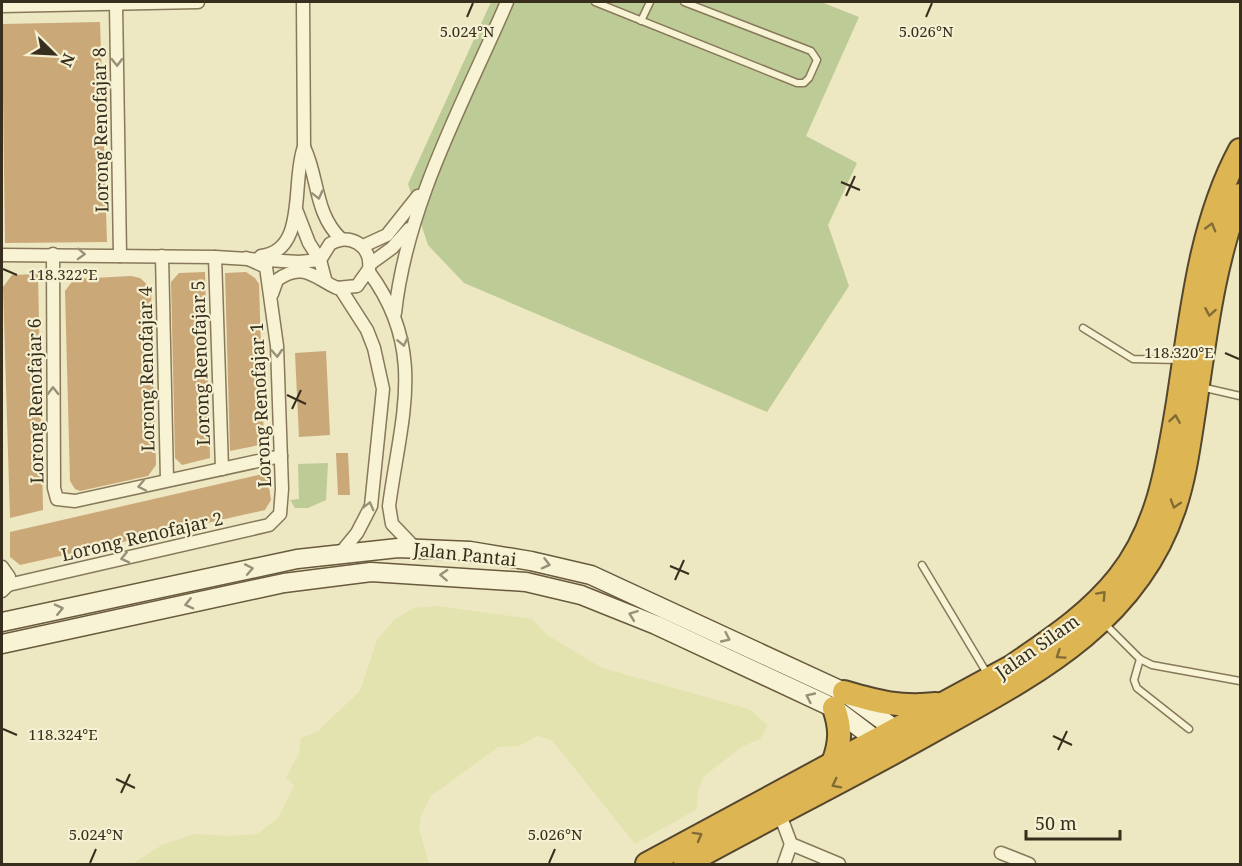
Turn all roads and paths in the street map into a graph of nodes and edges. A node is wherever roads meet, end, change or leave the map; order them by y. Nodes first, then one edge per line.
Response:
1 (183, 2) edge
2 (198, 2) edge
3 (303, 2) edge
4 (507, 2) edge
5 (595, 2) edge
6 (650, 2) edge
7 (684, 2) edge
8 (36, 3) edge
9 (92, 3) edge
10 (116, 4) junction
11 (2, 6) edge
12 (641, 21) junction
13 (304, 147) junction
14 (1240, 150) edge
15 (429, 181) junction
16 (1240, 195) edge
17 (295, 208) junction
18 (410, 229) junction
19 (341, 239) junction
20 (363, 246) junction
21 (53, 254) junction
22 (2, 255) edge
23 (120, 256) junction
24 (162, 256) junction
25 (215, 257) junction
26 (246, 258) junction
27 (320, 260) junction
28 (369, 268) junction
29 (325, 279) junction
30 (340, 288) junction
31 (271, 295) junction
32 (395, 313) junction
33 (1083, 328) dead end
34 (1184, 360) junction
35 (1198, 387) junction
36 (1240, 396) edge
37 (281, 456) junction
38 (222, 469) junction
39 (167, 480) junction
40 (280, 514) joint
41 (415, 548) junction
42 (339, 555) junction
43 (922, 565) dead end
44 (2, 567) edge
45 (5, 588) edge
46 (1102, 621) junction
47 (2, 622) edge
48 (2, 644) edge
49 (1140, 659) junction
50 (990, 678) junction
51 (1240, 681) edge
52 (839, 700) junction
53 (947, 702) junction
54 (1189, 729) dead end
55 (892, 743) junction
56 (833, 763) junction
57 (779, 812) junction
58 (790, 844) junction
59 (1001, 853) dead end
60 (647, 864) edge
61 (684, 864) edge
62 (784, 864) edge
63 (839, 864) edge
64 (1029, 864) edge

1 - 2 street
1 - 10 street
3 - 13 street
4 - 15 street
5 - 12 lane
6 - 12 lane
7 - 12 lane
8 - 9 street
8 - 11 street
9 - 10 street
10 -> 23 street, Lorong Renofajar 8
13 - 17 street
13 -> 19 street
34 -> 14 highway, Jalan Silam
15 - 18 street
15 - 20 street
16 -> 35 highway, Jalan Silam
17 - 26 street
17 - 27 street
18 - 28 street
18 - 32 street
19 - 20 street
19 - 27 street
20 - 28 street
21 - 22 street
21 -> 23 street
39 -> 21 street, Lorong Renofajar 6
23 - 24 street
24 - 25 street
24 - 39 street, Lorong Renofajar 4
25 - 26 street
25 - 38 street, Lorong Renofajar 5
26 - 27 street
26 - 31 street, Lorong Renofajar 1
27 - 29 street
28 - 30 street
28 - 32 street
29 - 30 street
29 - 31 street
42 -> 30 street
31 -> 37 street, Lorong Renofajar 1
32 -> 41 street
33 - 34 lane
50 -> 34 highway, Jalan Silam
35 - 36 lane
35 -> 46 highway, Jalan Silam
37 - 38 street, Lorong Renofajar 6
37 - 40 street, Lorong Renofajar 1
38 - 39 street, Lorong Renofajar 6
40 -> 45 street, Lorong Renofajar 2
41 - 42 street, Jalan Pantai
41 -> 52 street, Jalan Pantai
47 -> 42 street, Jalan Pantai
43 - 50 lane
44 - 45 street
46 - 49 lane
46 -> 55 highway, Jalan Silam
52 -> 48 street, Jalan Pantai
49 - 51 lane
49 - 54 lane
50 - 53 highway, Jalan Silam
52 - 53 highway
52 - 55 street, Jalan Pantai
52 - 56 highway
53 - 55 highway, Jalan Silam
55 - 56 highway, Jalan Silam
55 -> 57 highway, Jalan Silam
60 -> 56 highway, Jalan Silam
57 - 58 street
57 - 61 highway, Jalan Silam
58 - 62 street
58 - 63 street
59 - 64 street

